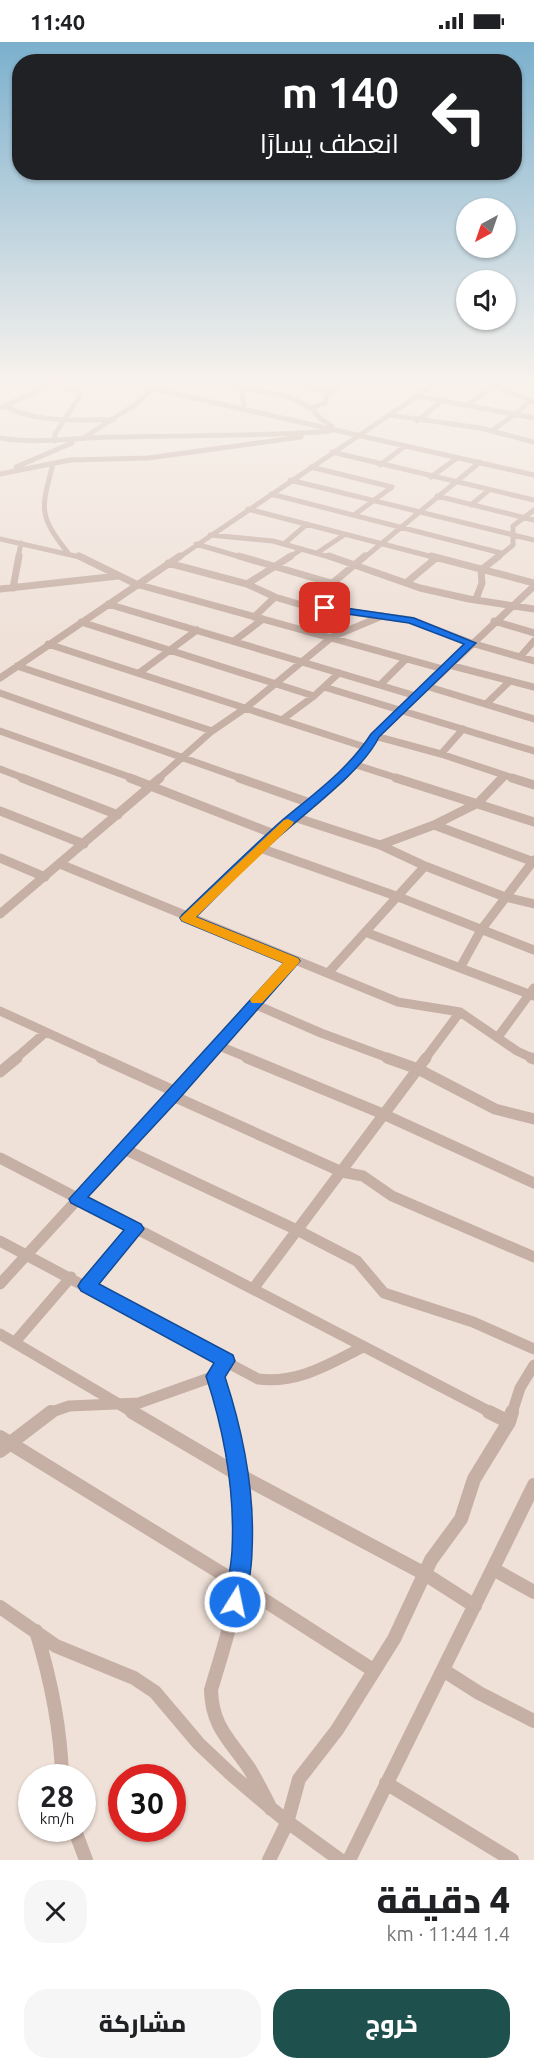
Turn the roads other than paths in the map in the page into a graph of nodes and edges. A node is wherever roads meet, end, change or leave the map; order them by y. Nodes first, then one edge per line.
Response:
1 (17, 467) edge
2 (38, 467) edge
3 (52, 467) edge
4 (310, 467) edge
5 (314, 467) edge
6 (388, 467) edge
7 (445, 467) edge
8 (474, 467) edge
9 (500, 467) edge
10 (533, 467) edge
11 (526, 473) junction
12 (0, 474) edge
13 (534, 475) edge
14 (431, 477) junction
15 (290, 480) junction
16 (456, 483) junction
17 (489, 490) junction
18 (271, 494) junction
19 (437, 496) junction
20 (534, 500) edge
21 (375, 501) junction
22 (471, 505) junction
23 (248, 509) junction
24 (534, 510) edge
25 (418, 512) junction
26 (354, 515) junction
27 (524, 517) junction
28 (534, 520) edge
29 (307, 524) junction
30 (399, 527) junction
31 (511, 534) junction
32 (210, 535) junction
33 (344, 535) junction
34 (0, 539) edge
35 (534, 540) edge
36 (21, 543) junction
37 (380, 543) junction
38 (196, 544) junction
39 (284, 544) junction
40 (302, 549) junction
41 (68, 553) junction
42 (501, 553) junction
43 (317, 554) junction
44 (436, 558) junction
45 (168, 563) junction
46 (353, 564) junction
47 (277, 567) junction
48 (481, 570) junction
49 (118, 576) junction
50 (331, 583) junction
51 (136, 584) junction
52 (247, 584) junction
53 (406, 584) junction
54 (534, 585) edge
55 (13, 588) junction
56 (0, 589) edge
57 (274, 597) junction
58 (476, 599) junction
59 (108, 604) junction
60 (305, 606) junction
61 (512, 606) junction
62 (534, 609) edge
63 (382, 616) junction
64 (254, 617) junction
65 (262, 619) junction
66 (494, 621) junction
67 (81, 622) junction
68 (197, 630) junction
69 (534, 633) edge
70 (332, 637) junction
71 (234, 641) junction
72 (534, 641) edge
73 (471, 643) junction
74 (48, 644) junction
75 (168, 652) junction
76 (520, 657) junction
77 (406, 659) junction
78 (303, 661) junction
79 (534, 661) edge
80 (17, 666) junction
81 (446, 667) junction
82 (339, 672) junction
83 (139, 673) junction
84 (0, 678) edge
85 (510, 681) junction
86 (275, 684) junction
87 (380, 685) junction
88 (426, 686) junction
89 (324, 687) junction
90 (534, 687) edge
91 (0, 693) edge
92 (314, 696) junction
93 (416, 696) junction
94 (486, 704) junction
95 (247, 707) junction
96 (401, 710) junction
97 (283, 719) junction
98 (534, 719) edge
99 (463, 729) junction
100 (0, 730) edge
101 (212, 731) junction
102 (375, 736) junction
103 (368, 748) junction
104 (534, 750) edge
105 (441, 754) junction
106 (183, 757) junction
107 (353, 764) junction
108 (0, 769) edge
109 (504, 776) junction
110 (151, 785) junction
111 (534, 786) edge
112 (478, 802) junction
113 (310, 803) junction
114 (0, 812) edge
115 (118, 815) junction
116 (294, 817) junction
117 (534, 822) edge
118 (434, 825) junction
119 (274, 834) junction
120 (84, 844) junction
121 (380, 846) junction
122 (260, 848) junction
123 (0, 858) edge
124 (534, 861) edge
125 (60, 864) junction
126 (425, 866) junction
127 (45, 877) junction
128 (396, 896) junction
129 (505, 897) junction
130 (534, 904) edge
131 (2, 910) edge
132 (187, 918) junction
133 (481, 930) junction
134 (364, 932) junction
135 (534, 950) edge
136 (293, 961) junction
137 (460, 968) junction
138 (329, 972) junction
139 (532, 992) edge
140 (254, 1004) junction
141 (0, 1011) edge
142 (460, 1012) junction
143 (46, 1032) junction
144 (498, 1037) junction
145 (217, 1045) junction
146 (534, 1059) edge
147 (418, 1069) junction
148 (0, 1072) edge
149 (174, 1094) junction
150 (383, 1114) junction
151 (534, 1119) edge
152 (124, 1149) junction
153 (0, 1158) edge
154 (342, 1172) junction
155 (534, 1183) edge
156 (77, 1199) junction
157 (135, 1229) junction
158 (297, 1230) junction
159 (0, 1240) edge
160 (27, 1254) junction
161 (534, 1257) edge
162 (71, 1277) junction
163 (0, 1284) edge
164 (87, 1286) junction
165 (253, 1289) junction
166 (0, 1334) edge
167 (15, 1342) junction
168 (363, 1347) junction
169 (534, 1349) edge
170 (226, 1361) junction
171 (534, 1365) edge
172 (215, 1376) junction
173 (121, 1405) junction
174 (510, 1422) junction
175 (4, 1444) edge
176 (239, 1475) junction
177 (534, 1486) edge
178 (493, 1569) junction
179 (424, 1575) junction
180 (239, 1584) junction
181 (534, 1592) edge
182 (475, 1606) junction
183 (0, 1607) edge
184 (36, 1631) junction
185 (374, 1670) junction
186 (443, 1670) junction
187 (534, 1721) edge
188 (63, 1764) edge
189 (386, 1783) junction
190 (271, 1809) junction
191 (287, 1823) junction
192 (79, 1842) edge
193 (86, 1860) edge
194 (269, 1860) edge
195 (340, 1860) edge
196 (349, 1860) edge
197 (512, 1860) edge

1 - 12 street
2 - 12 street
3 - 41 street
4 - 15 street
5 - 21 street
6 - 14 street
7 - 14 street
8 - 16 street
9 - 11 street
10 - 11 street
11 - 13 street
14 - 16 street
15 - 18 street
15 - 21 street
16 - 17 street
16 - 19 street
17 - 20 street
17 - 22 street
18 - 23 street
18 - 26 street
19 - 22 street
19 - 25 street
21 - 25 street
21 - 26 street
22 - 27 street
23 - 29 street
23 - 32 street
24 - 27 street
25 - 30 street
25 - 31 street
26 - 30 street
27 - 28 street
27 - 31 street
29 - 33 street
29 - 39 street
30 - 37 street
30 - 42 street
31 - 35 street
31 - 42 street
32 - 38 street
32 - 39 street
33 - 37 street
33 - 43 street
34 - 36 street
36 - 41 street
36 - 55 street
37 - 44 street
37 - 46 street
38 - 45 street
38 - 47 street
39 - 40 street
40 - 43 street
40 - 47 street
41 - 49 street
42 - 48 street
43 - 46 street
44 - 48 street
44 - 53 street
45 - 51 street
45 - 52 street
46 - 50 street
46 - 53 street
47 - 50 street
47 - 52 street
48 - 54 street
48 - 58 street
49 - 51 street
49 - 55 street
50 - 60 street
51 - 59 street
51 - 64 street
52 - 57 street
53 - 58 street
54 - 61 street
55 - 56 street
57 - 60 street
57 - 64 street
58 - 61 street
59 - 67 street
59 - 68 street
60 - 63 street
61 - 62 street
61 - 66 street
63 - 70 street
63 - 73 street
64 - 65 street
65 - 70 street
65 - 71 street
66 - 69 street
66 - 73 street
67 - 74 street
67 - 75 street
68 - 71 street
68 - 75 street
70 - 77 street
70 - 78 street
71 - 78 street
72 - 76 street
73 - 76 street
73 - 81 street
74 - 80 street
74 - 83 street
75 - 83 street
75 - 86 street
76 - 79 street
77 - 81 street
77 - 87 street
78 - 82 street
78 - 86 street
80 - 84 street
80 - 101 street
81 - 85 street
81 - 88 street
82 - 87 street
82 - 89 street
83 - 95 street
85 - 90 street
85 - 94 street
86 - 92 street
86 - 95 street
87 - 93 street
88 - 93 street
88 - 94 street
89 - 92 street
89 - 96 street
91 - 106 street
92 - 97 street
93 - 96 street
94 - 98 street
95 - 97 street
95 - 101 street
96 - 99 street
96 - 102 street
97 - 103 street
99 - 104 street
99 - 105 street
100 - 110 street
101 - 106 street
102 - 103 street
102 - 105 street
103 - 107 street
105 - 109 street
106 - 110 street
106 - 113 street
107 - 112 street
107 - 113 street
108 - 115 street
109 - 111 street
109 - 112 street
110 - 115 street
110 - 119 street
112 - 117 street
112 - 118 street
113 - 116 street
114 - 120 street
115 - 120 street
116 - 119 street
116 - 121 street
118 - 121 street
118 - 124 street
119 - 122 street
120 - 125 street
121 - 126 street
122 - 128 street
122 - 132 street
123 - 127 street
124 - 129 street
125 - 127 street
125 - 132 street
126 - 128 street
126 - 129 street
127 - 131 street
128 - 133 street
128 - 134 street
129 - 130 street
129 - 133 street
132 - 136 street
133 - 135 street
133 - 137 street
134 - 137 street
134 - 138 street
136 - 138 street
136 - 140 street
137 - 139 street
138 - 142 street
139 - 144 street
140 - 145 street
140 - 147 street
141 - 143 street
142 - 144 street
142 - 147 street
143 - 148 street
143 - 149 street
144 - 146 street
145 - 149 street
145 - 150 street
147 - 150 street
147 - 151 street
149 - 152 street
149 - 154 street
150 - 154 street
150 - 155 street
152 - 156 street
152 - 158 street
153 - 156 street
154 - 158 street
154 - 161 street
156 - 157 street
156 - 160 street
157 - 164 street
157 - 165 street
158 - 165 street
158 - 169 street
159 - 160 street
160 - 162 street
160 - 163 street
162 - 164 street
162 - 167 street
164 - 170 street
165 - 168 street
166 - 167 street
167 - 173 street
168 - 170 street
168 - 174 street
170 - 172 street
171 - 174 street
172 - 173 street
172 - 176 street
173 - 175 street
173 - 176 street
174 - 179 street
175 - 180 street
176 - 179 street
176 - 180 street
177 - 178 street
178 - 181 street
178 - 182 street
179 - 182 street
179 - 185 street
180 - 185 street
180 - 190 street
182 - 186 street
183 - 184 street
184 - 188 street
184 - 190 street
185 - 191 street
186 - 187 street
186 - 189 street
189 - 196 street
189 - 197 street
190 - 191 street
191 - 194 street
191 - 195 street
192 - 193 street

